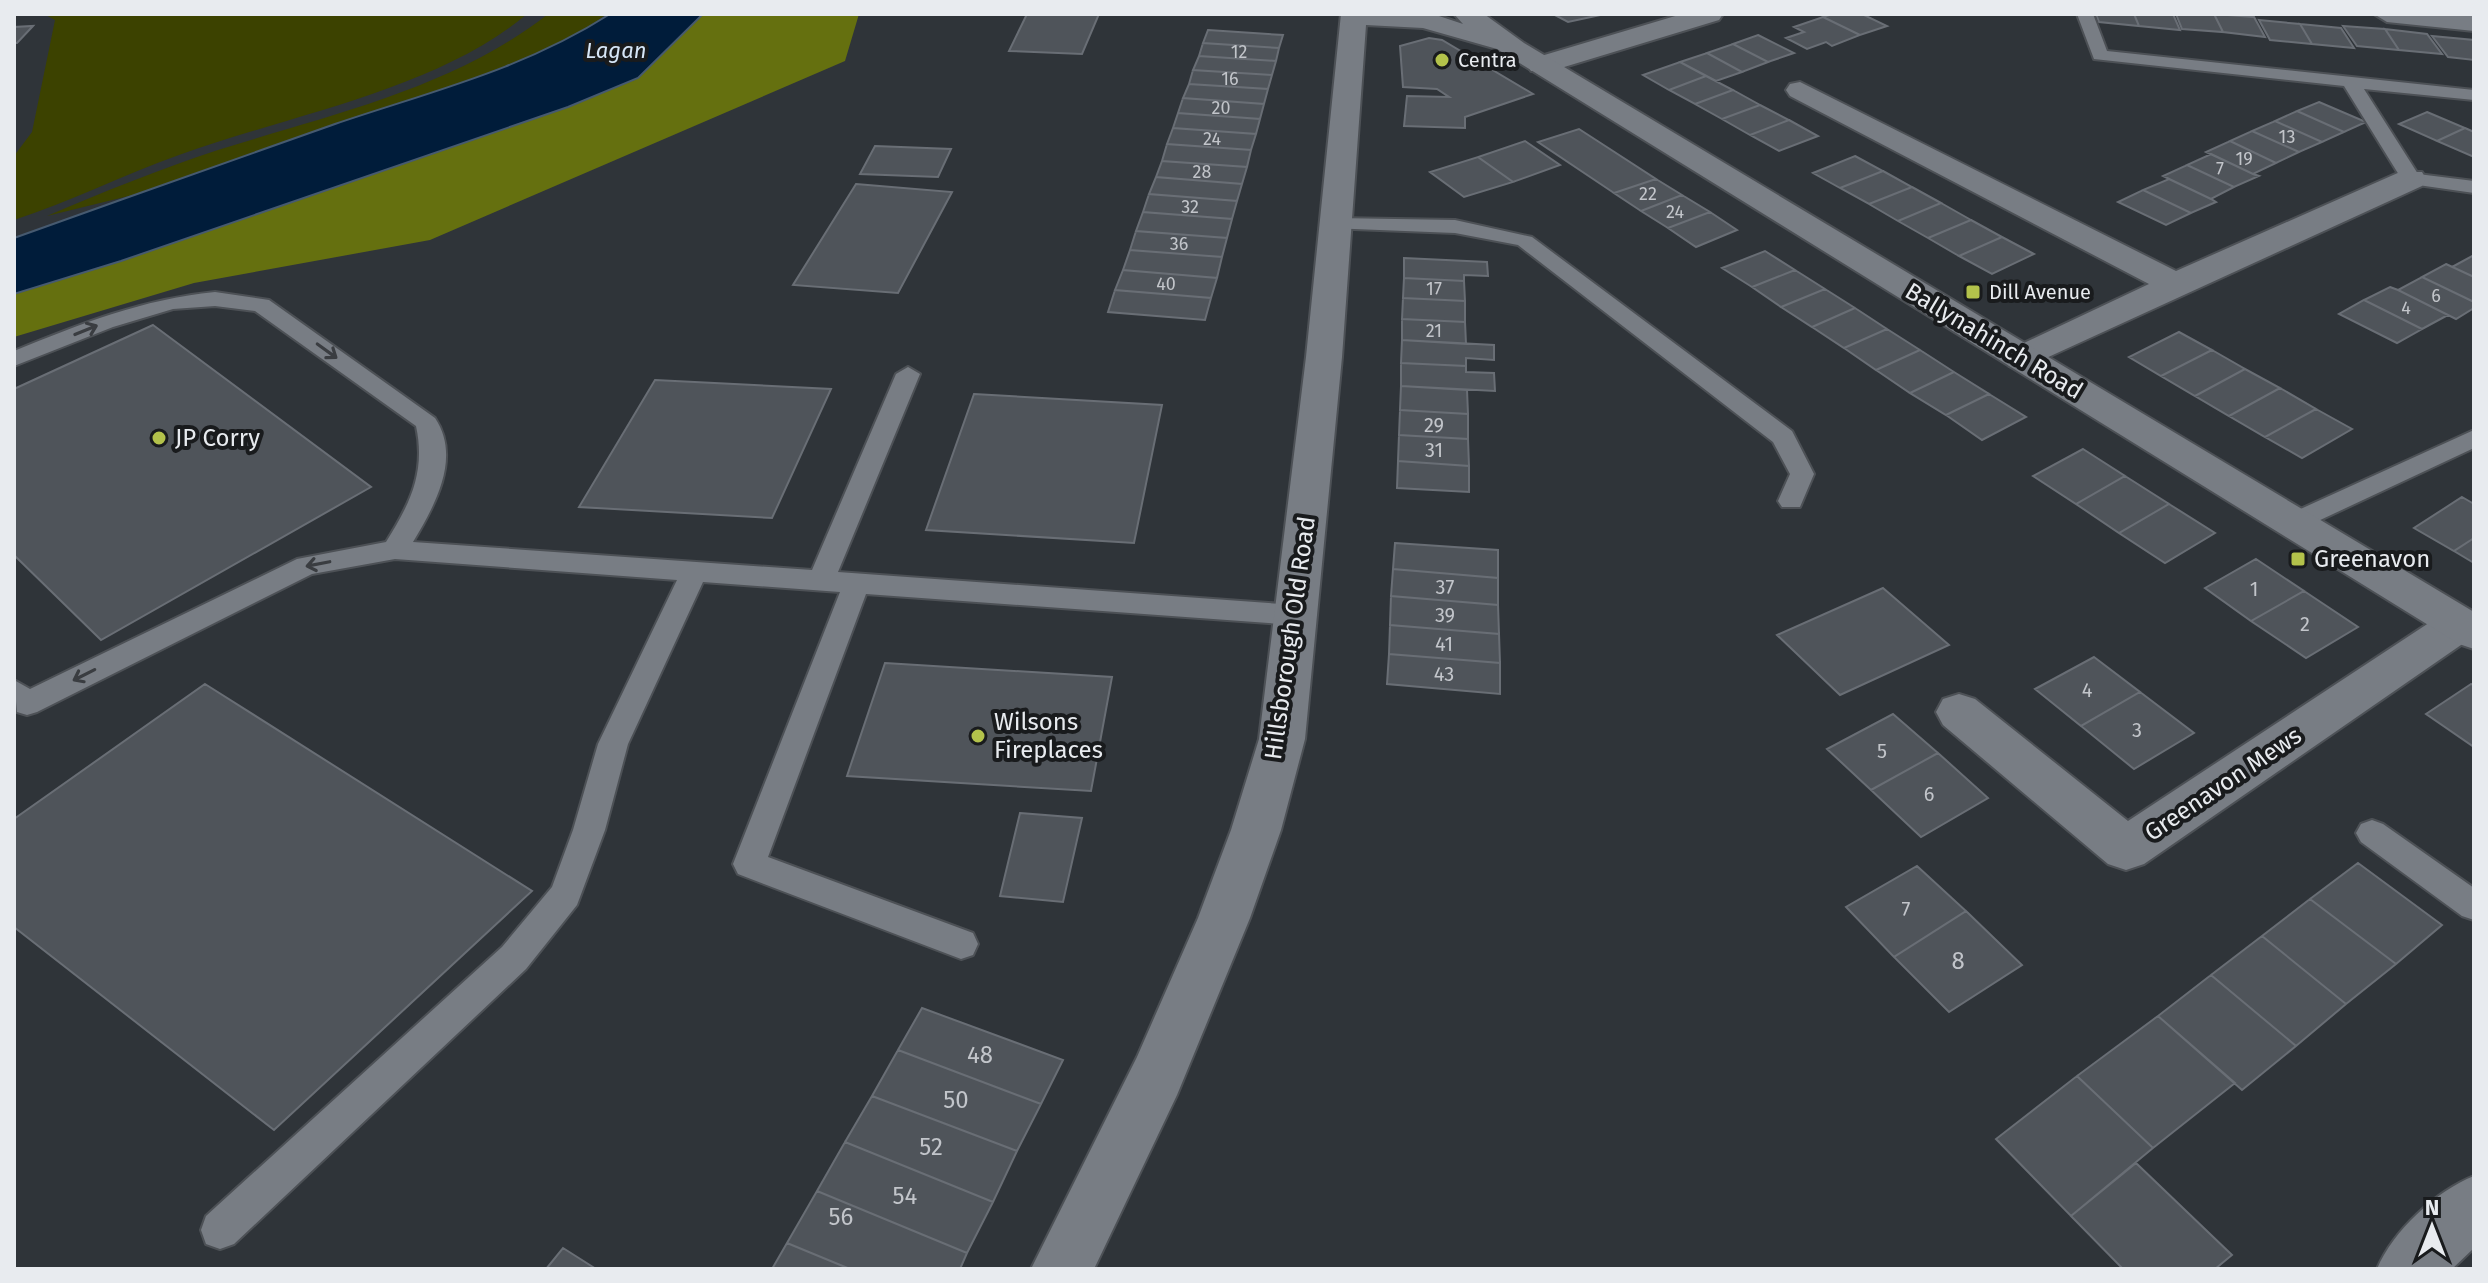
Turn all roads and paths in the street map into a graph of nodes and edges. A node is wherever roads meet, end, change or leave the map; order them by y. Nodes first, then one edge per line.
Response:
1 (1467, 14) edge
2 (1710, 14) edge
3 (2085, 14) edge
4 (2387, 14) edge
5 (1354, 15) edge
6 (2474, 23) edge
7 (1527, 57) junction
8 (2350, 81) junction
9 (1800, 90) dead end
10 (2474, 95) edge
11 (2411, 179) junction
12 (2474, 187) edge
13 (1336, 224) junction
14 (2175, 284) junction
15 (2022, 358) junction
16 (14, 359) edge
17 (908, 374) dead end
18 (2474, 438) edge
19 (1791, 501) dead end
20 (2292, 523) junction
21 (395, 550) junction
22 (694, 572) junction
23 (821, 581) junction
24 (857, 583) junction
25 (1296, 615) junction
26 (2466, 628) edge
27 (14, 691) edge
28 (1959, 712) dead end
29 (2372, 833) dead end
30 (2474, 906) edge
31 (961, 944) dead end
32 (2474, 1206) edge
33 (220, 1230) dead end
34 (1073, 1265) edge
35 (2408, 1269) edge

1 - 7 street, Ballynahinch Road
2 - 7 street
3 - 8 lane
4 - 6 street
5 - 7 street, Ballynahinch Road
5 - 13 street, Hillsborough Old Road
7 - 15 street, Ballynahinch Road
8 - 10 lane
8 - 11 lane
9 - 14 street
11 - 12 lane
11 - 14 street
13 - 19 lane
13 - 25 street, Hillsborough Old Road
14 - 15 street
15 - 20 street, Ballynahinch Road
16 -> 21 lane
17 - 23 lane
18 - 20 lane
20 - 26 street, Ballynahinch Road
21 - 22 lane
21 -> 27 lane
22 - 23 lane
22 - 33 lane
23 - 24 lane
24 - 25 lane
24 - 31 lane
25 - 34 street, Hillsborough Old Road
26 - 28 street, Greenavon Mews
29 - 30 lane
32 - 35 street

